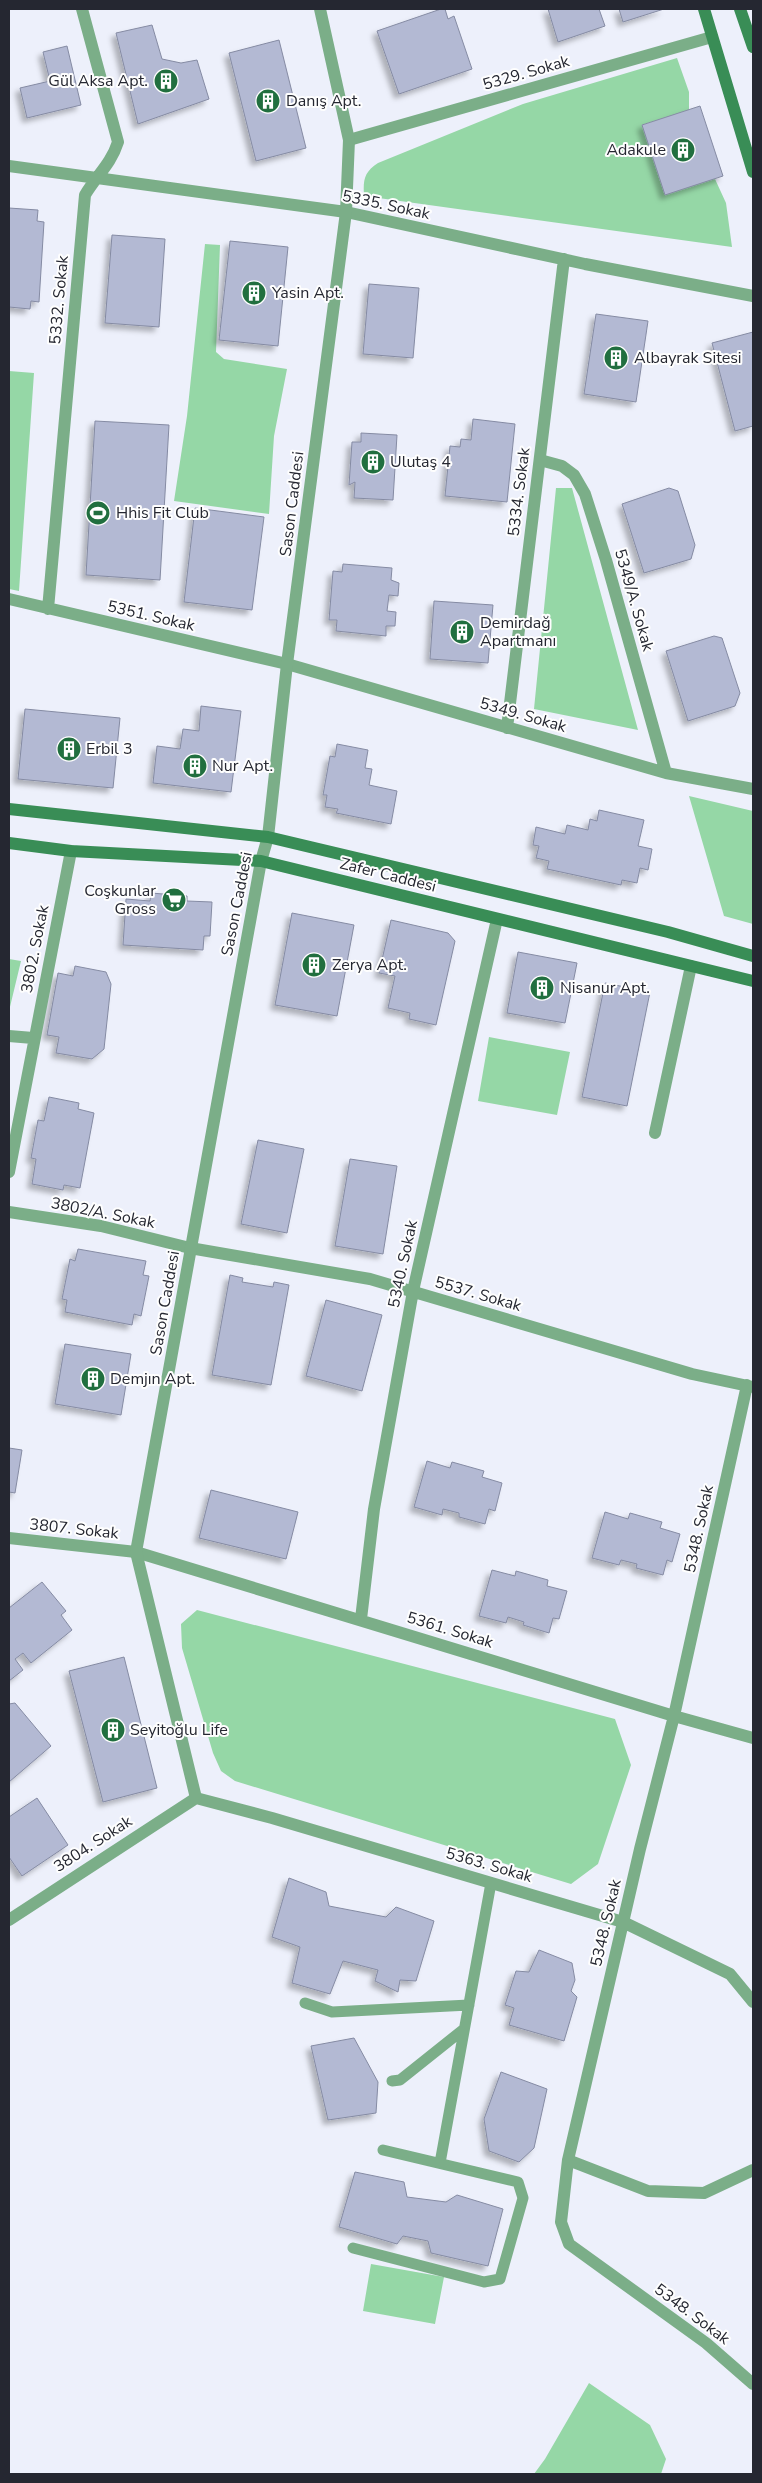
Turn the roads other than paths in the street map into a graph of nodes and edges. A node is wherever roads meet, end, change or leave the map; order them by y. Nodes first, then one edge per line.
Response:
1 (82, 9) edge
2 (320, 9) edge
3 (704, 9) edge
4 (745, 13) edge
5 (712, 37) junction
6 (753, 47) edge
7 (349, 140) junction
8 (9, 166) edge
9 (753, 172) edge
10 (95, 178) junction
11 (346, 212) junction
12 (564, 259) junction
13 (753, 296) edge
14 (540, 460) junction
15 (9, 598) edge
16 (48, 609) junction
17 (286, 664) junction
18 (507, 728) junction
19 (666, 773) junction
20 (753, 789) edge
21 (9, 809) edge
22 (268, 836) junction
23 (9, 844) edge
24 (71, 851) junction
25 (261, 861) junction
26 (497, 919) junction
27 (753, 956) edge
28 (691, 966) junction
29 (753, 982) edge
30 (9, 1036) edge
31 (33, 1038) junction
32 (655, 1133) dead end
33 (9, 1172) edge
34 (9, 1212) edge
35 (190, 1248) junction
36 (413, 1291) junction
37 (750, 1386) edge
38 (9, 1538) edge
39 (136, 1552) junction
40 (361, 1619) junction
41 (674, 1716) junction
42 (753, 1738) edge
43 (196, 1798) junction
44 (491, 1883) junction
45 (9, 1920) edge
46 (623, 1922) junction
47 (753, 2002) edge
48 (305, 2003) dead end
49 (469, 2005) junction
50 (464, 2029) junction
51 (392, 2081) dead end
52 (383, 2150) dead end
53 (568, 2160) junction
54 (440, 2163) junction
55 (753, 2170) edge
56 (353, 2248) dead end
57 (753, 2384) edge

1 - 10 street, 5332. Sokak
2 - 7 street, Sason Caddesi
3 - 5 main road
4 - 6 main road
5 - 7 street, 5329. Sokak
5 - 9 main road
7 - 11 street, Sason Caddesi
8 - 10 street, 5335. Sokak
10 - 11 street, 5335. Sokak
10 - 16 street, 5332. Sokak
11 - 12 street, 5335. Sokak
11 - 17 street, Sason Caddesi
12 - 13 street, 5335. Sokak
12 - 14 street, 5334. Sokak
14 - 18 street, 5334. Sokak
14 - 19 street, 5349/A. Sokak
15 - 16 street, 5351. Sokak
16 - 17 street, 5351. Sokak
17 - 18 street, 5349. Sokak
17 - 22 street, Sason Caddesi
18 - 19 street, 5349. Sokak
19 - 20 street, 5349. Sokak
21 - 22 main road
22 - 25 street, Sason Caddesi
22 - 27 main road
23 - 24 main road, Zafer Caddesi
24 - 25 main road, Zafer Caddesi
24 - 31 street, 3802. Sokak
25 - 26 main road, Zafer Caddesi
25 - 35 street, Sason Caddesi
26 - 28 main road, Zafer Caddesi
26 - 36 street, 5340. Sokak
28 - 29 main road, Zafer Caddesi
28 - 32 street
30 - 31 street
31 - 33 street, 3802. Sokak
34 - 35 street, 3802/A. Sokak
35 - 36 street, 5537. Sokak
35 - 39 street, Sason Caddesi
36 - 37 street, 5537. Sokak
36 - 40 street, 5340. Sokak
37 - 41 street, 5348. Sokak
38 - 39 street, 3807. Sokak
39 - 40 street, 5361. Sokak
39 - 43 street, Sason Caddesi
40 - 41 street, 5361. Sokak
41 - 42 street, 5361. Sokak
41 - 46 street, 5348. Sokak
43 - 44 street, 5363. Sokak
43 - 45 street, 3804. Sokak
44 - 46 street, 5363. Sokak
44 - 49 lane
46 - 47 street, 5363. Sokak
46 - 53 street, 5348. Sokak
48 - 49 lane
49 - 50 lane
50 - 51 lane
50 - 54 lane
52 - 54 lane
53 - 55 street
53 - 57 street, 5348. Sokak
54 - 56 lane

